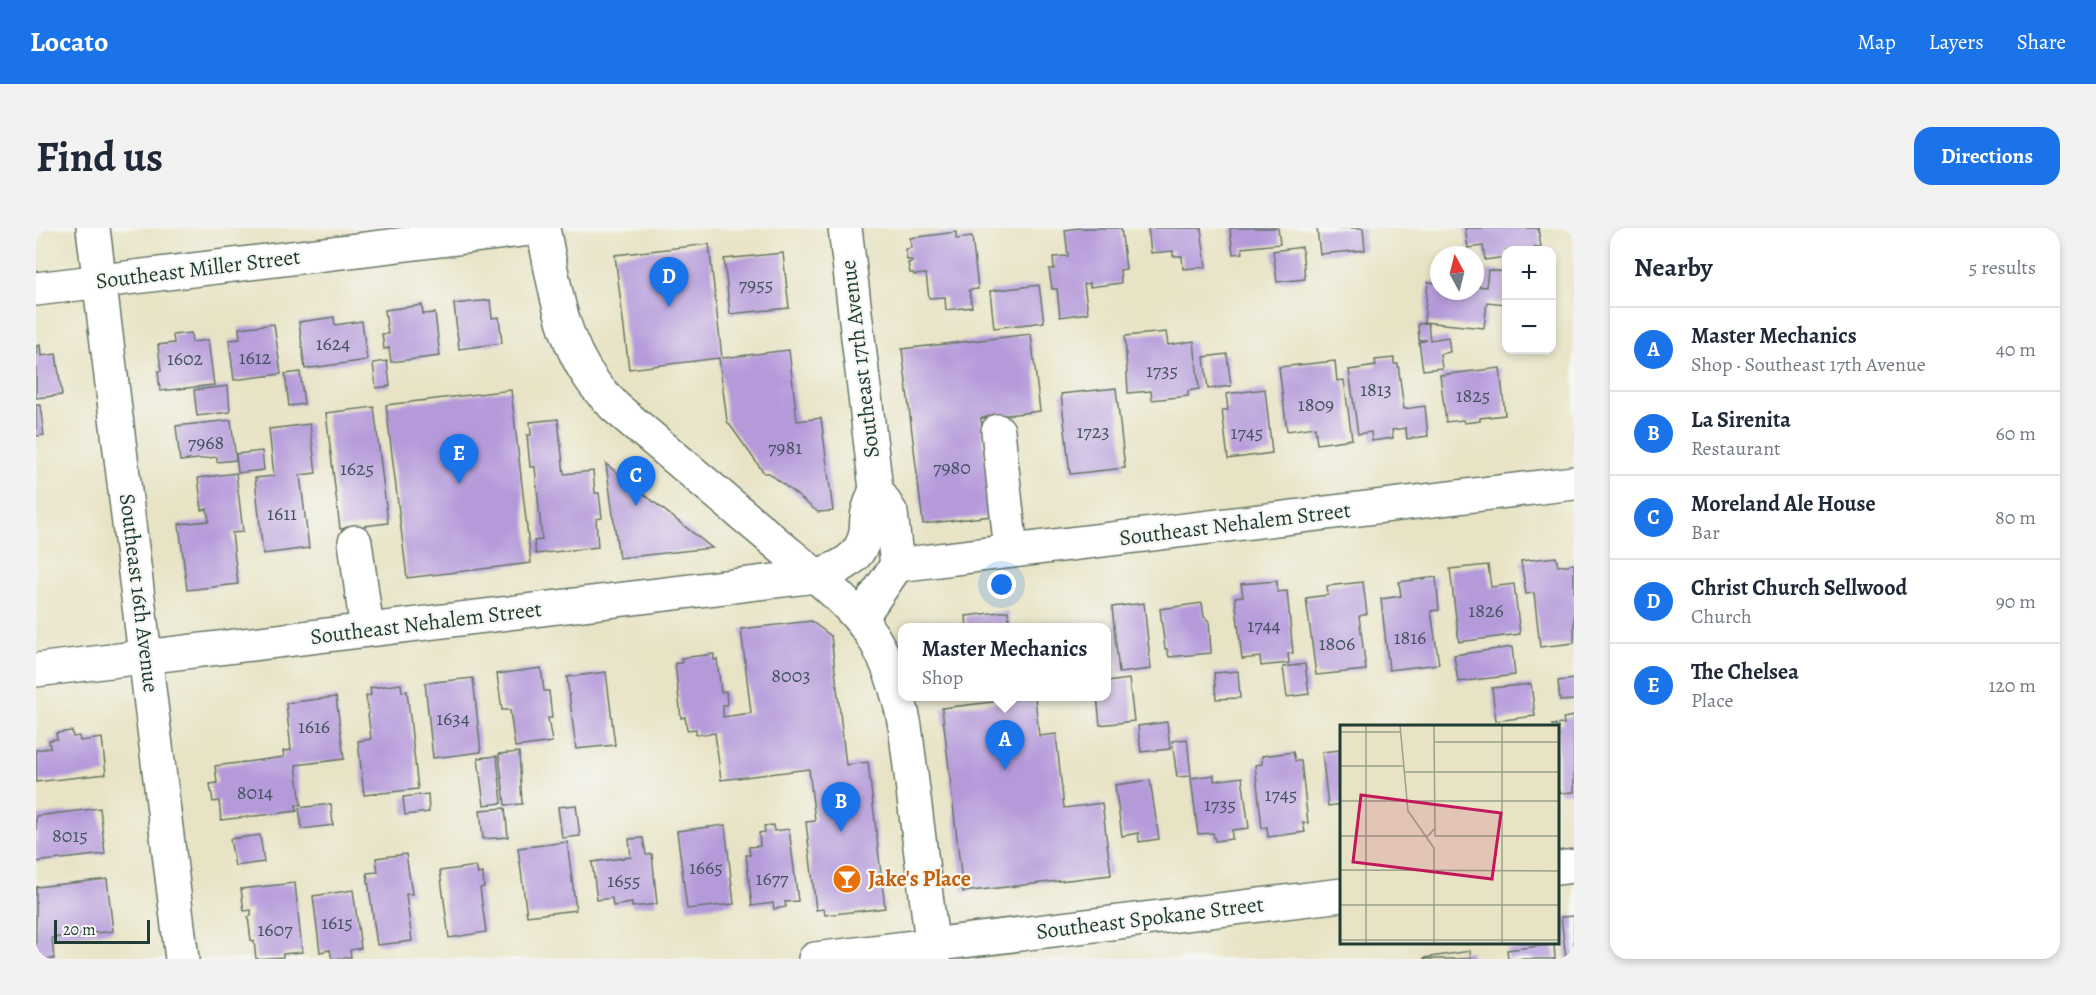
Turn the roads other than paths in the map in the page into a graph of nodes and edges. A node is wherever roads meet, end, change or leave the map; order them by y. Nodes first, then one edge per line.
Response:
1 (93, 228) edge
2 (538, 228) edge
3 (543, 228) edge
4 (845, 228) edge
5 (100, 281) junction
6 (36, 289) edge
7 (998, 431) dead end
8 (1574, 483) edge
9 (876, 489) junction
10 (355, 543) dead end
11 (1011, 551) junction
12 (897, 565) junction
13 (816, 576) junction
14 (860, 619) junction
15 (367, 630) junction
16 (147, 656) junction
17 (36, 670) edge
18 (898, 694) edge
19 (900, 701) edge
20 (1574, 866) edge
21 (1559, 868) edge
22 (1340, 895) edge
23 (933, 952) edge
24 (182, 959) edge
25 (815, 959) edge

1 - 5 street, Southeast 16th Avenue
2 - 5 street, Southeast Miller Street
3 - 13 street
4 - 9 street, Southeast 17th Avenue
5 - 6 street, Southeast Miller Street
5 - 16 street, Southeast 16th Avenue
7 - 11 street
8 - 11 street, Southeast Nehalem Street
9 - 12 street, Southeast 17th Avenue
9 - 13 street, Southeast 17th Avenue
10 - 15 street
11 - 12 street, Southeast Nehalem Street
12 - 14 street
13 - 14 street
13 - 15 street, Southeast Nehalem Street
14 - 18 street
15 - 16 street, Southeast Nehalem Street
16 - 17 street, Southeast Nehalem Street
16 - 24 street, Southeast 16th Avenue
19 - 23 street
20 - 21 street
22 - 23 street, Southeast Spokane Street
23 - 25 street, Southeast Spokane Street

